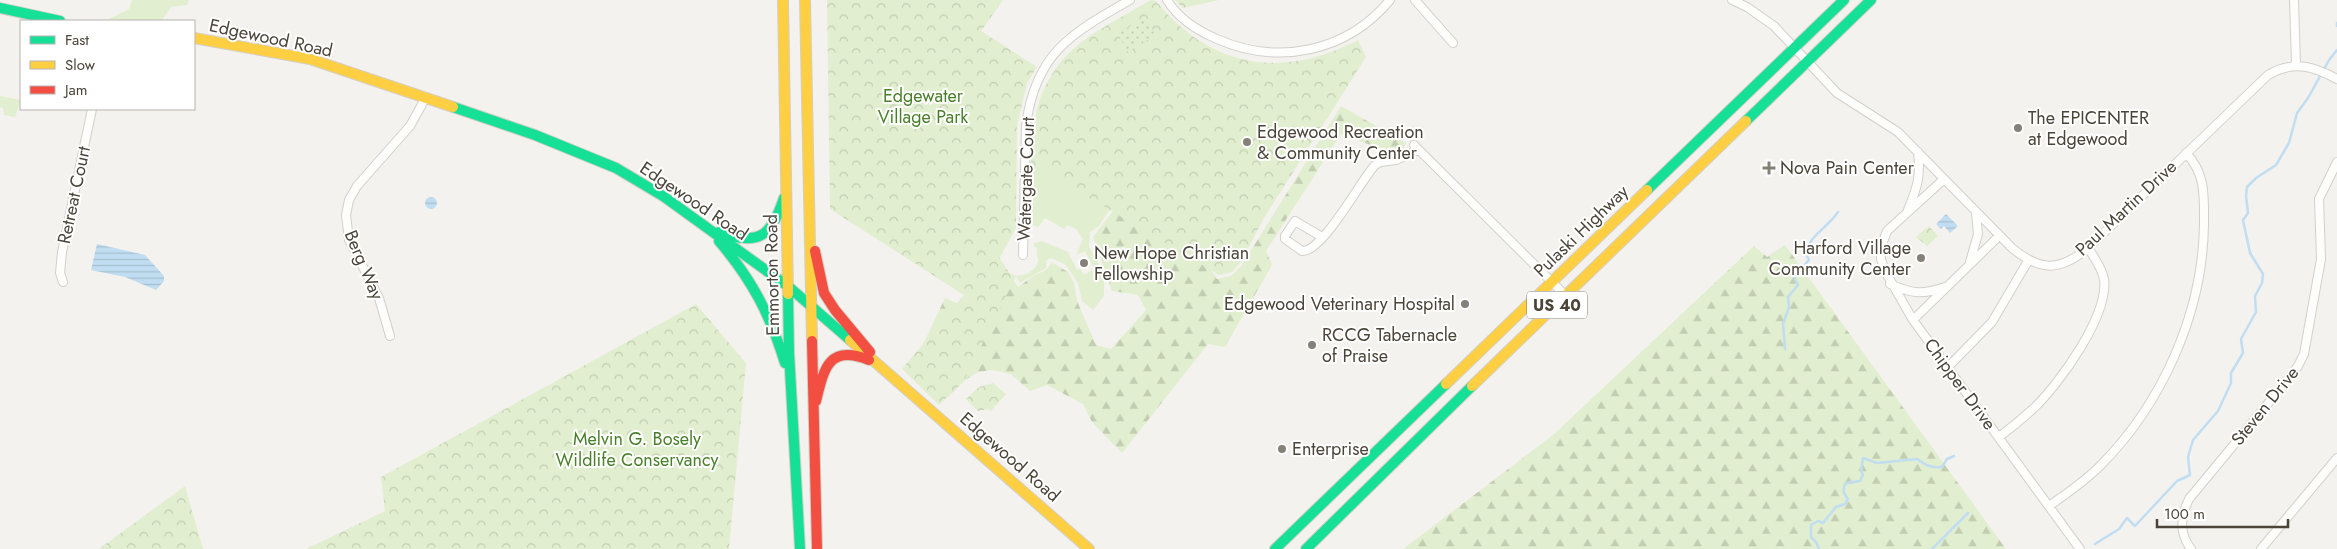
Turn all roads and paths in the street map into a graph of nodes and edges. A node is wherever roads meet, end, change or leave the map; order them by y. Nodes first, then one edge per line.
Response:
1 (783, 0) edge
2 (805, 0) edge
3 (1130, 0) edge
4 (1167, 0) edge
5 (1390, 0) edge
6 (1415, 0) edge
7 (1732, 0) edge
8 (1844, 0) edge
9 (1871, 0) edge
10 (2294, 0) edge
11 (0, 8) edge
12 (55, 20) edge
13 (195, 38) edge
14 (1453, 43) dead end
15 (1795, 47) junction
16 (1808, 61) junction
17 (2296, 64) junction
18 (2337, 79) edge
19 (426, 99) junction
20 (92, 110) edge
21 (1918, 152) junction
22 (2186, 152) junction
23 (2337, 162) edge
24 (2328, 177) junction
25 (1943, 180) junction
26 (2337, 181) edge
27 (787, 186) junction
28 (1907, 212) junction
29 (1976, 213) junction
30 (809, 224) junction
31 (707, 227) junction
32 (1322, 236) junction
33 (1999, 236) junction
34 (2088, 248) junction
35 (1023, 255) dead end
36 (2028, 261) junction
37 (1968, 266) junction
38 (64, 282) dead end
39 (1552, 282) junction
40 (1890, 284) junction
41 (789, 287) junction
42 (1947, 287) junction
43 (1566, 296) junction
44 (811, 306) junction
45 (1913, 320) junction
46 (390, 336) dead end
47 (877, 363) junction
48 (1948, 368) junction
49 (791, 401) junction
50 (813, 410) junction
51 (1999, 437) junction
52 (2337, 458) edge
53 (2049, 506) junction
54 (800, 549) edge
55 (817, 549) edge
56 (1089, 549) edge
57 (1275, 549) edge
58 (1306, 549) edge
59 (2080, 549) edge
60 (2191, 549) edge
61 (2261, 549) edge

1 - 27 main road, Emmorton Road
2 - 30 main road
3 - 35 street, Watergate Court
4 - 5 street
6 - 14 street
7 - 15 street
8 - 15 main road, Pulaski Highway / US 40
9 - 16 main road, Pulaski Highway / US 40
10 - 17 street
11 - 12 main road
13 - 19 main road, Edgewood Road
15 - 16 street
15 - 39 main road, Pulaski Highway / US 40
16 - 21 street
16 - 43 main road, Pulaski Highway / US 40
17 - 18 street
17 - 22 street, Paul Martin Drive
19 - 31 main road, Edgewood Road
19 - 46 street, Berg Way
20 - 38 street, Retreat Court
21 - 25 street
21 - 28 street, Chipper Drive
22 - 34 street, Paul Martin Drive
22 - 53 street
23 - 24 street, Steven Drive
24 - 26 street
24 - 60 street, Steven Drive
25 - 28 street, Chipper Drive
25 - 29 street
27 - 31 main road
27 - 41 main road, Emmorton Road
28 - 40 street, Chipper Drive
29 - 33 street
29 - 37 street
30 - 44 main road
30 - 47 main road
31 - 41 main road, Edgewood Road
31 - 49 main road
32 - 32 street
32 - 39 street
33 - 36 street
33 - 37 street
34 - 36 street, Paul Martin Drive
34 - 51 street
36 - 48 street
37 - 42 street
39 - 43 street
39 - 57 main road, Pulaski Highway / US 40
40 - 42 street
40 - 45 street, Chipper Drive
41 - 44 main road, Edgewood Road
41 - 49 main road, Emmorton Road
42 - 45 street
43 - 58 main road, Pulaski Highway / US 40
44 - 47 main road, Edgewood Road
44 - 50 main road
45 - 48 street, Chipper Drive
47 - 50 main road
47 - 56 main road, Edgewood Road
48 - 51 street, Chipper Drive
49 - 54 main road, Emmorton Road
50 - 55 main road
51 - 53 street, Chipper Drive
52 - 61 street
53 - 59 street, Chipper Drive

